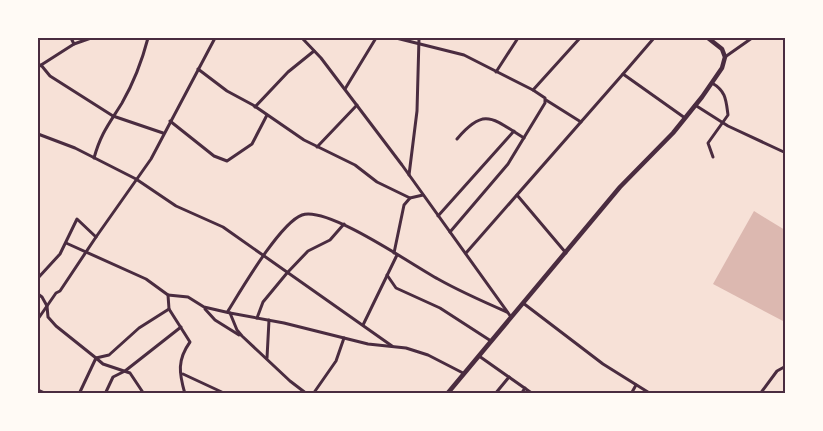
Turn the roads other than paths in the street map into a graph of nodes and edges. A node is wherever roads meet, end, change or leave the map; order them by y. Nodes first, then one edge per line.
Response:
1 (71, 38) edge
2 (91, 38) edge
3 (148, 38) edge
4 (215, 38) edge
5 (302, 38) edge
6 (376, 38) edge
7 (396, 38) edge
8 (419, 38) edge
9 (518, 38) edge
10 (580, 38) edge
11 (654, 38) edge
12 (708, 38) edge
13 (752, 38) edge
14 (74, 44) junction
15 (420, 44) junction
16 (314, 51) junction
17 (725, 57) junction
18 (39, 66) edge
19 (198, 69) junction
20 (496, 72) junction
21 (623, 74) junction
22 (712, 83) junction
23 (345, 89) junction
24 (533, 90) junction
25 (546, 100) junction
26 (357, 105) junction
27 (695, 105) junction
28 (255, 107) junction
29 (267, 115) junction
30 (113, 116) junction
31 (685, 118) junction
32 (724, 121) junction
33 (170, 122) junction
34 (581, 122) junction
35 (514, 131) junction
36 (163, 133) junction
37 (38, 134) edge
38 (524, 138) junction
39 (457, 139) dead end
40 (317, 147) junction
41 (786, 153) edge
42 (713, 157) dead end
43 (94, 158) junction
44 (409, 176) junction
45 (136, 179) junction
46 (423, 195) junction
47 (517, 195) junction
48 (410, 198) junction
49 (438, 216) junction
50 (344, 224) junction
51 (450, 232) junction
52 (96, 237) junction
53 (66, 243) junction
54 (86, 253) junction
55 (395, 254) junction
56 (466, 254) junction
57 (566, 254) junction
58 (265, 255) junction
59 (287, 273) junction
60 (387, 275) junction
61 (38, 276) edge
62 (38, 294) edge
63 (168, 295) junction
64 (523, 303) junction
65 (47, 306) junction
66 (204, 307) junction
67 (169, 309) junction
68 (229, 312) junction
69 (508, 312) junction
70 (511, 317) junction
71 (257, 318) junction
72 (38, 319) edge
73 (270, 320) junction
74 (363, 325) junction
75 (181, 327) junction
76 (242, 336) junction
77 (344, 338) junction
78 (491, 341) junction
79 (392, 346) junction
80 (479, 355) junction
81 (96, 358) junction
82 (267, 358) junction
83 (786, 366) edge
84 (125, 371) junction
85 (463, 373) junction
86 (183, 374) junction
87 (509, 377) junction
88 (636, 385) junction
89 (525, 388) junction
90 (38, 390) edge
91 (48, 394) edge
92 (79, 394) edge
93 (105, 394) edge
94 (144, 394) edge
95 (184, 394) edge
96 (226, 394) edge
97 (306, 394) edge
98 (313, 394) edge
99 (447, 394) edge
100 (495, 394) edge
101 (521, 394) edge
102 (533, 394) edge
103 (631, 394) edge
104 (651, 394) edge
105 (760, 394) edge

1 - 14 street
2 - 14 street
3 - 30 street
4 - 19 street
5 - 16 street
6 - 23 street
7 - 15 street
8 - 15 street
9 - 20 street
10 - 24 street
11 - 21 street
12 - 17 main road
13 - 17 street
14 - 18 street
15 - 20 street
15 - 44 street
16 - 23 street
16 - 28 street
17 - 22 main road
18 - 30 street
19 - 28 street
19 - 33 street
20 - 24 street
21 - 31 street
21 - 34 street
22 - 27 main road
22 - 32 street
23 - 26 street
24 - 25 street
25 - 34 street
25 - 38 street
26 - 40 street
26 - 44 street
27 - 31 main road
27 - 32 street
28 - 29 street
29 - 33 street
29 - 40 street
30 - 36 street
30 - 43 street
31 - 57 main road
32 - 41 street
32 - 42 street
33 - 36 street
34 - 47 street
35 - 38 street
35 - 39 street
35 - 49 street
36 - 45 street
37 - 43 street
38 - 51 street
40 - 48 street
43 - 45 street
44 - 46 street
45 - 52 street
45 - 58 street
46 - 48 street
46 - 49 street
47 - 56 street
47 - 57 street
48 - 55 street
49 - 51 street
50 - 55 street
50 - 58 street
50 - 59 street
51 - 56 street
52 - 53 street
52 - 54 street
53 - 54 street
53 - 61 street
54 - 63 street
54 - 65 street
55 - 60 street
55 - 69 street
56 - 69 street
57 - 64 main road
58 - 59 street
58 - 68 street
59 - 71 street
59 - 74 street
60 - 74 street
60 - 78 street
62 - 65 street
63 - 66 street
63 - 67 street
64 - 70 main road
64 - 88 street
65 - 72 street
65 - 81 street
66 - 68 street
66 - 76 street
67 - 75 street
67 - 81 street
68 - 71 street
68 - 76 street
69 - 70 street
70 - 78 main road
71 - 73 street
73 - 77 street
73 - 82 street
74 - 79 street
75 - 84 street
75 - 86 street
76 - 82 street
77 - 79 street
77 - 98 street
78 - 80 main road
79 - 85 street
80 - 85 main road
80 - 87 street
81 - 84 street
81 - 92 street
82 - 97 street
83 - 105 street
84 - 93 street
84 - 94 street
85 - 99 main road
86 - 95 street
86 - 96 street
87 - 89 street
87 - 100 street
88 - 103 street
88 - 104 street
89 - 101 street
89 - 102 street
90 - 91 street

